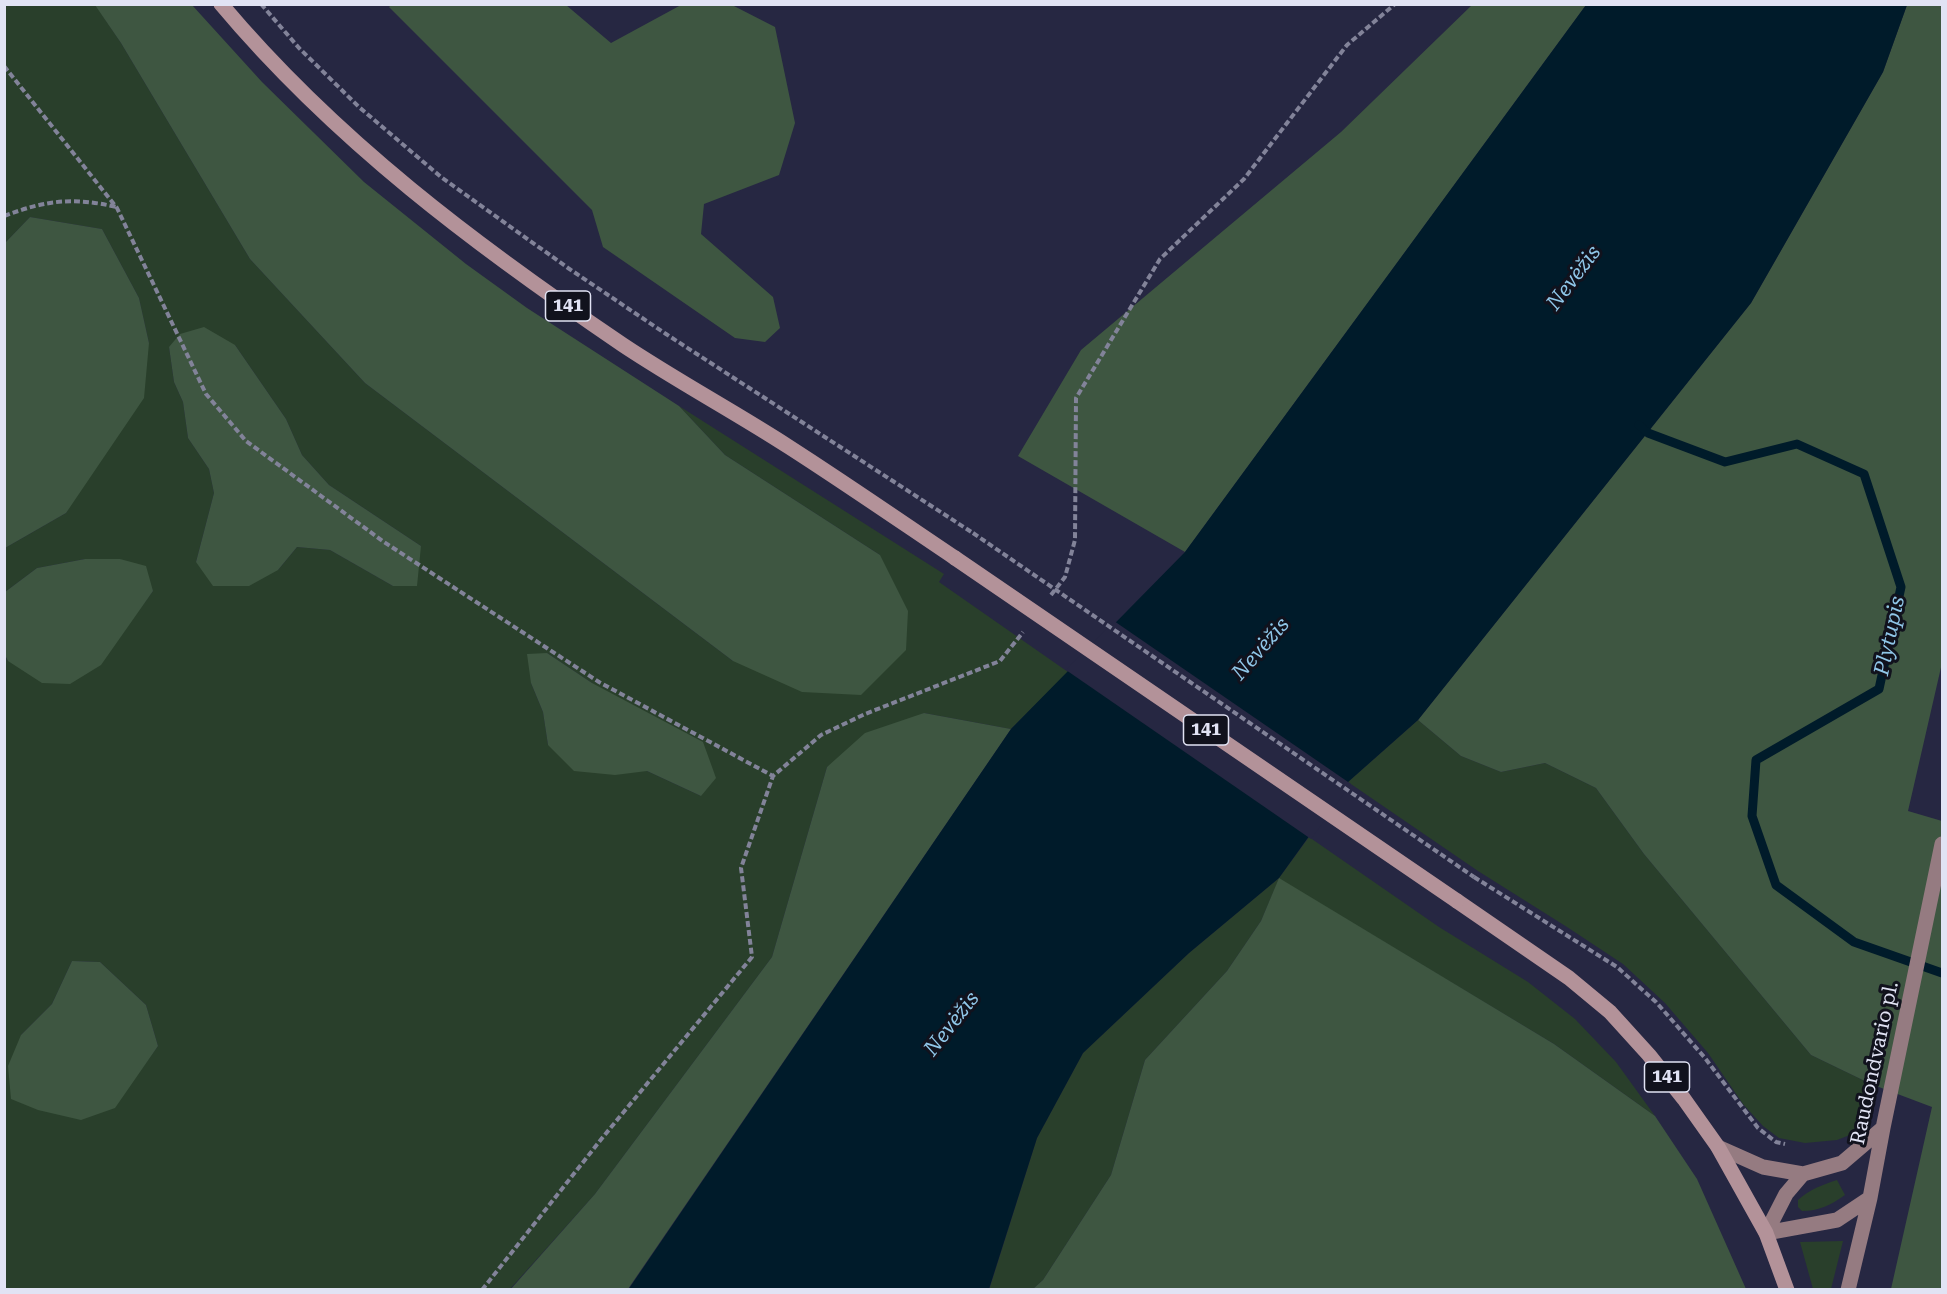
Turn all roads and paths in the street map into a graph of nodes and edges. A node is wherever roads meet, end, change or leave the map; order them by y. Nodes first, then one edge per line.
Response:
1 (221, 4) edge
2 (261, 4) edge
3 (1395, 4) edge
4 (4, 66) edge
5 (117, 208) junction
6 (4, 216) edge
7 (1051, 596) dead end
8 (1029, 624) dead end
9 (773, 776) junction
10 (1942, 844) edge
11 (1883, 1128) junction
12 (1718, 1147) junction
13 (1794, 1147) dead end
14 (1803, 1174) junction
15 (1870, 1198) junction
16 (1766, 1233) junction
17 (482, 1290) edge
18 (1787, 1290) edge
19 (1848, 1290) edge

1 - 12 main road, 141, bridge
2 - 13 path, bridge
3 - 7 path
4 - 5 path
5 - 6 path
5 - 9 path
8 - 9 path
9 - 17 path
10 - 11 main road, Raudondvario pl.
11 - 14 main road
11 - 15 main road, Raudondvario pl.
12 - 14 main road
12 - 16 main road, 141
14 - 16 main road
15 - 16 main road
15 - 19 main road, Raudondvario pl.
16 - 18 main road, 141

